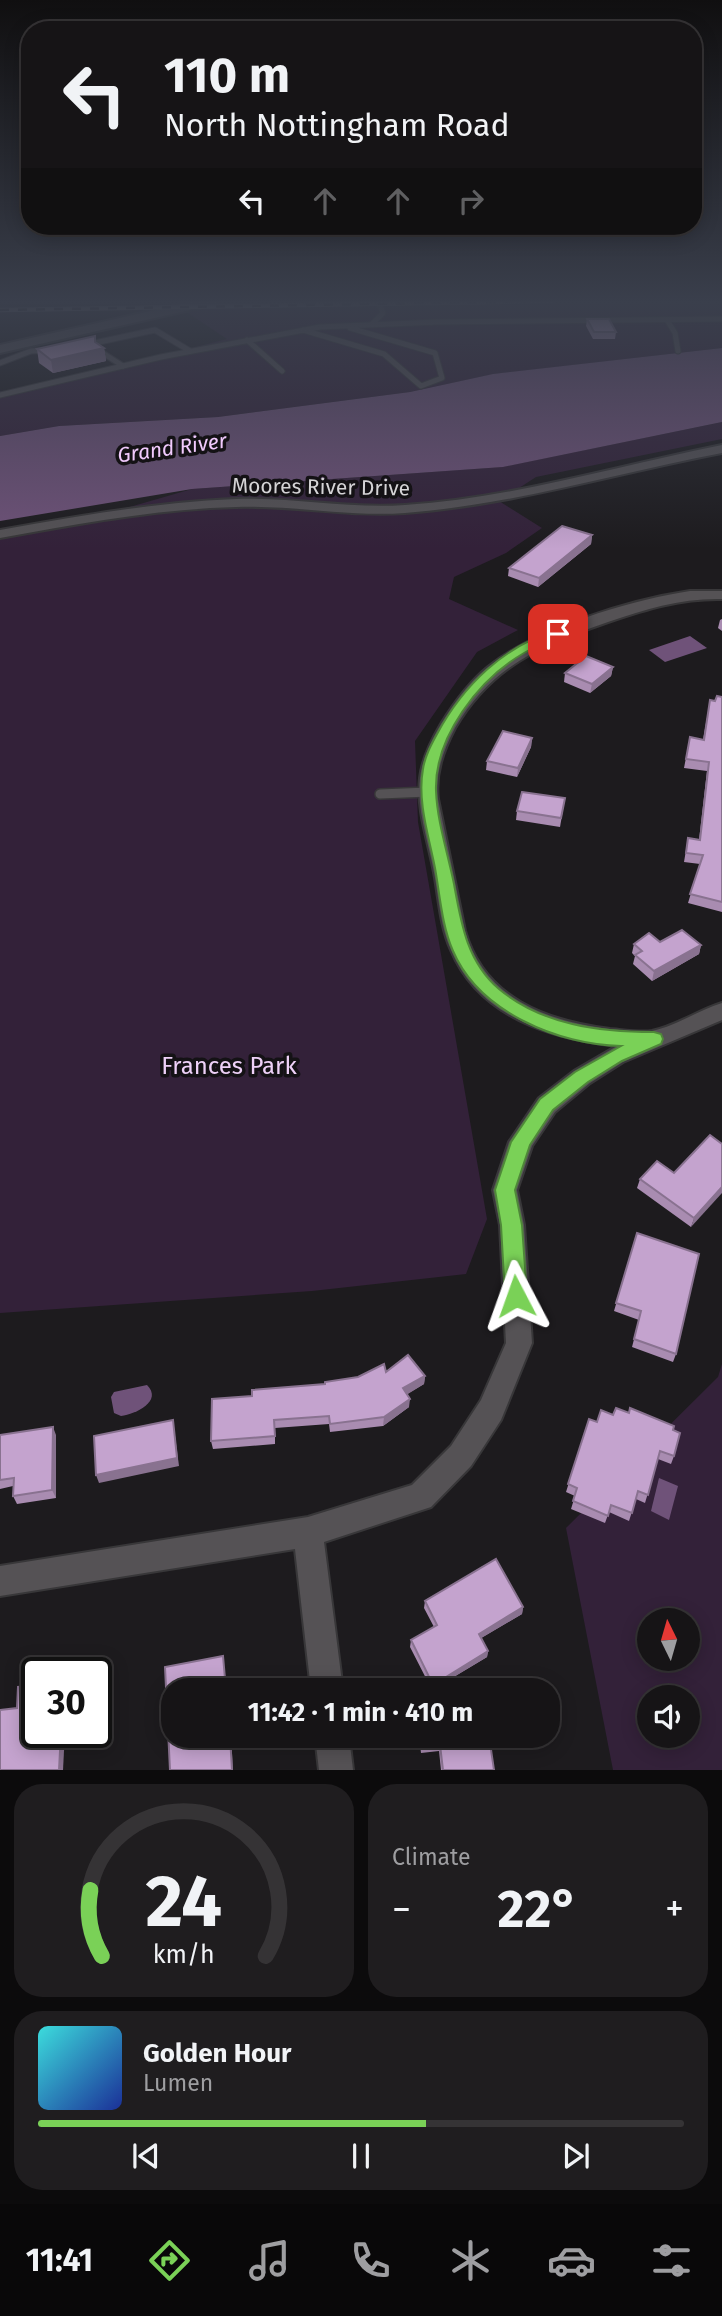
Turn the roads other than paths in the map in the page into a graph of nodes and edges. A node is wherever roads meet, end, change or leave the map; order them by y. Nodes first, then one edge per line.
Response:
1 (48, 384) edge
2 (0, 395) edge
3 (722, 449) edge
4 (0, 534) edge
5 (722, 595) edge
6 (456, 711) joint
7 (428, 793) junction
8 (380, 794) dead end
9 (722, 1012) edge
10 (654, 1039) junction
11 (307, 1532) junction
12 (0, 1581) edge
13 (325, 1678) edge
14 (333, 1748) edge
15 (336, 1770) edge

1 - 2 lane
3 - 4 street, Moores River Drive
5 - 6 street
6 - 7 street
7 - 8 lane
7 - 10 street
9 - 10 street
10 - 11 street
11 - 12 street
11 - 13 street
14 - 15 street

